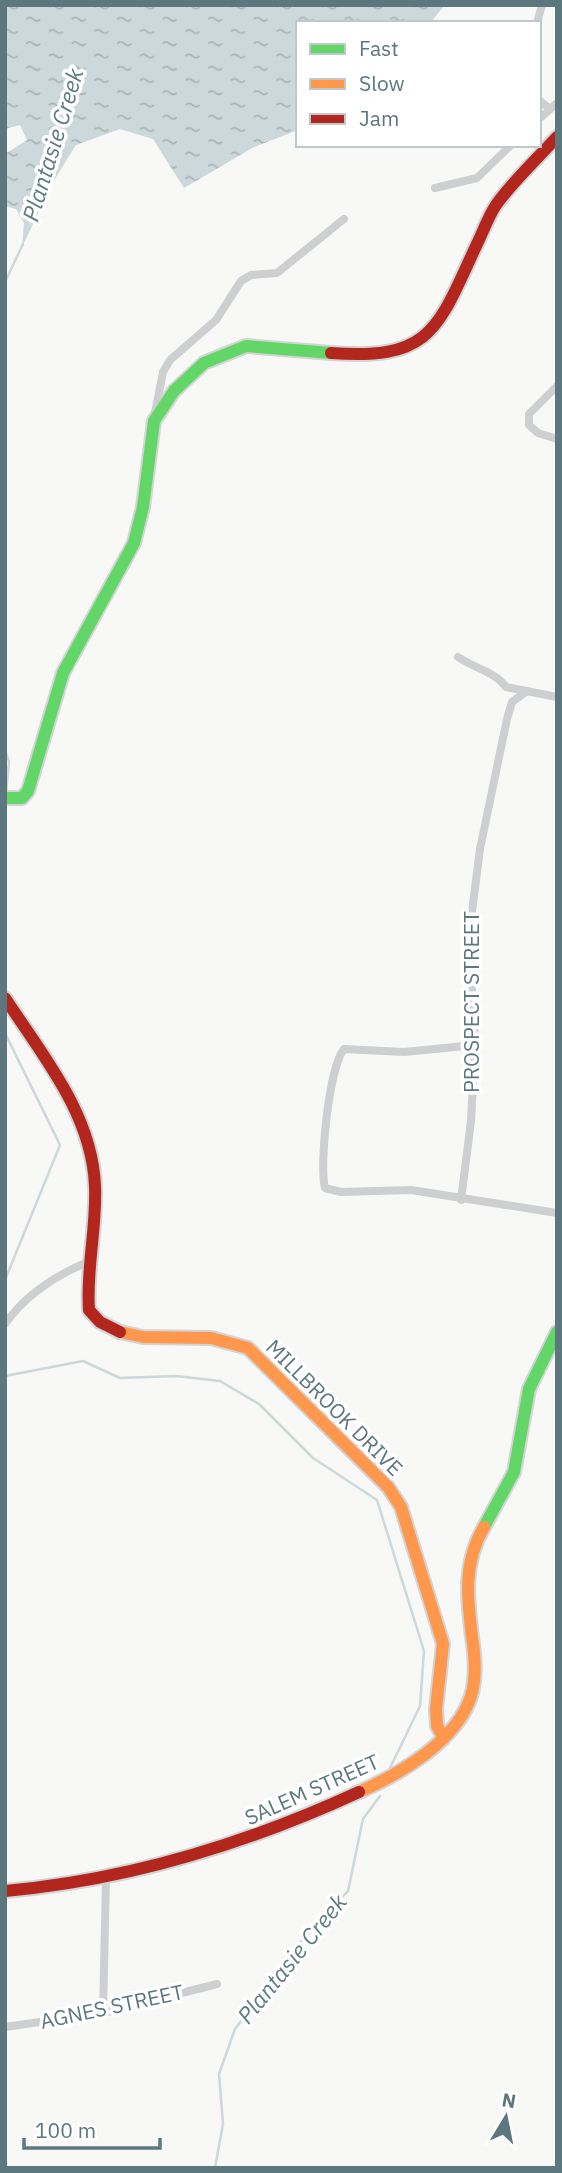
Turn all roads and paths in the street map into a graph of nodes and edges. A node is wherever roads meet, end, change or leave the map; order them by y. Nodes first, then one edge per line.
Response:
1 (557, 137) edge
2 (509, 147) edge
3 (435, 188) dead end
4 (344, 219) dead end
5 (557, 386) edge
6 (154, 421) junction
7 (557, 439) edge
8 (458, 657) dead end
9 (527, 691) junction
10 (557, 697) edge
11 (10, 799) edge
12 (5, 998) edge
13 (475, 1045) junction
14 (461, 1200) junction
15 (557, 1213) edge
16 (90, 1261) junction
17 (5, 1324) edge
18 (557, 1332) edge
19 (443, 1737) junction
20 (106, 1879) junction
21 (5, 1891) edge
22 (217, 1984) dead end
23 (103, 2013) junction
24 (5, 2027) edge

1 - 6 street
2 - 3 street
4 - 6 street
5 - 7 street
6 - 11 street
8 - 9 street
9 - 10 street
9 - 13 street, PROSPECT STREET
12 - 16 street, MILLBROOK DRIVE
13 - 14 street, PROSPECT STREET
13 - 14 street
14 - 15 street
16 - 17 street
16 - 19 street, MILLBROOK DRIVE
18 - 19 street, SALEM STREET
19 - 20 street, SALEM STREET
20 - 21 street, SALEM STREET
20 - 23 street
22 - 23 street, AGNES STREET
23 - 24 street, AGNES STREET

